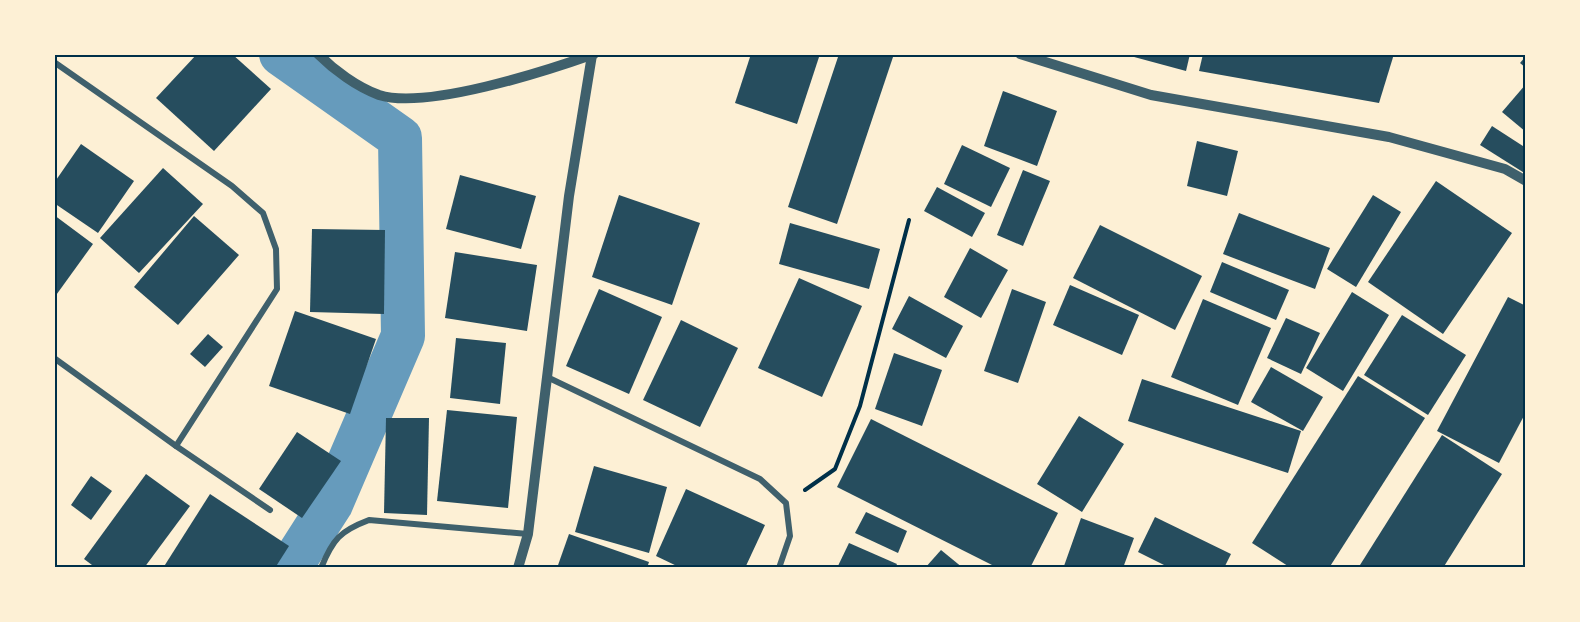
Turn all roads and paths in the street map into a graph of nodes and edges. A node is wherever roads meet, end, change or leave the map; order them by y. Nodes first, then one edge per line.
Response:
1 (318, 54) edge
2 (593, 54) edge
3 (1020, 54) edge
4 (54, 63) edge
5 (1526, 181) edge
6 (909, 220) dead end
7 (54, 358) edge
8 (546, 376) junction
9 (176, 446) junction
10 (786, 503) junction
11 (270, 510) dead end
12 (528, 534) junction
13 (321, 568) edge
14 (518, 568) edge
15 (779, 568) edge

1 - 2 street
2 - 8 street
3 - 5 street
4 - 9 street
6 - 10 path
7 - 9 street
8 - 10 street
8 - 12 street
9 - 11 street
10 - 15 street
12 - 13 street
12 - 14 street

